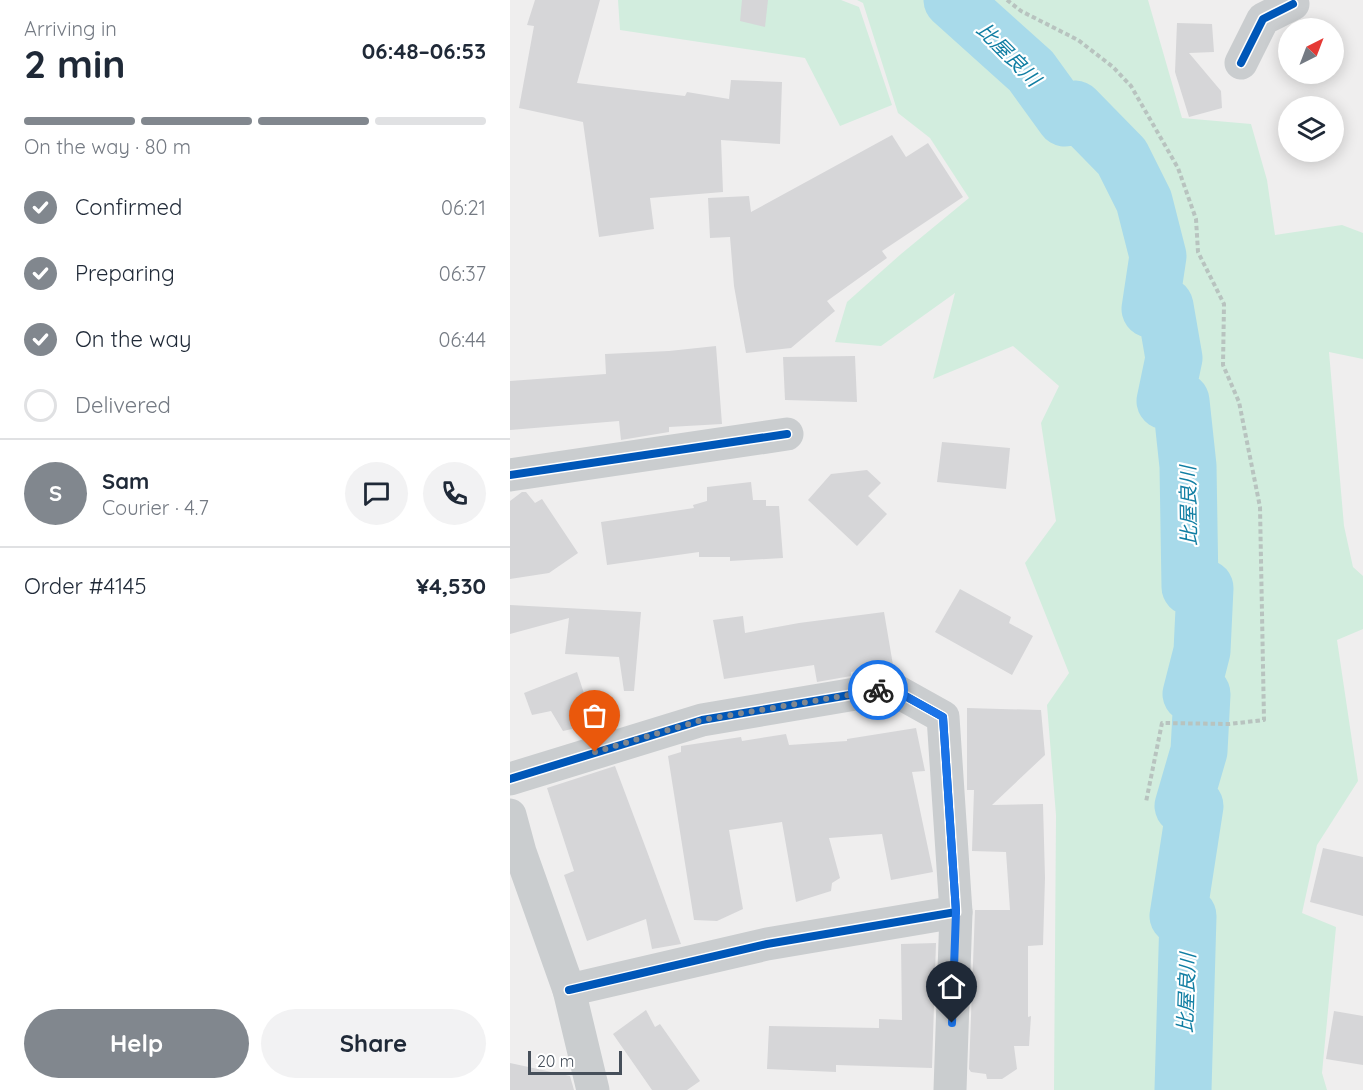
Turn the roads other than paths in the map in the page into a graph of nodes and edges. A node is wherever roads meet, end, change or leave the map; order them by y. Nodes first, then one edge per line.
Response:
1 (1295, 1) edge
2 (1241, 63) dead end
3 (788, 434) dead end
4 (510, 475) edge
5 (510, 779) edge
6 (510, 815) edge
7 (956, 912) junction
8 (569, 990) junction
9 (593, 1090) edge
10 (950, 1090) edge

1 - 2 street
3 - 4 street
5 - 7 street
6 - 8 street
7 - 8 street
7 - 10 street
8 - 9 street

